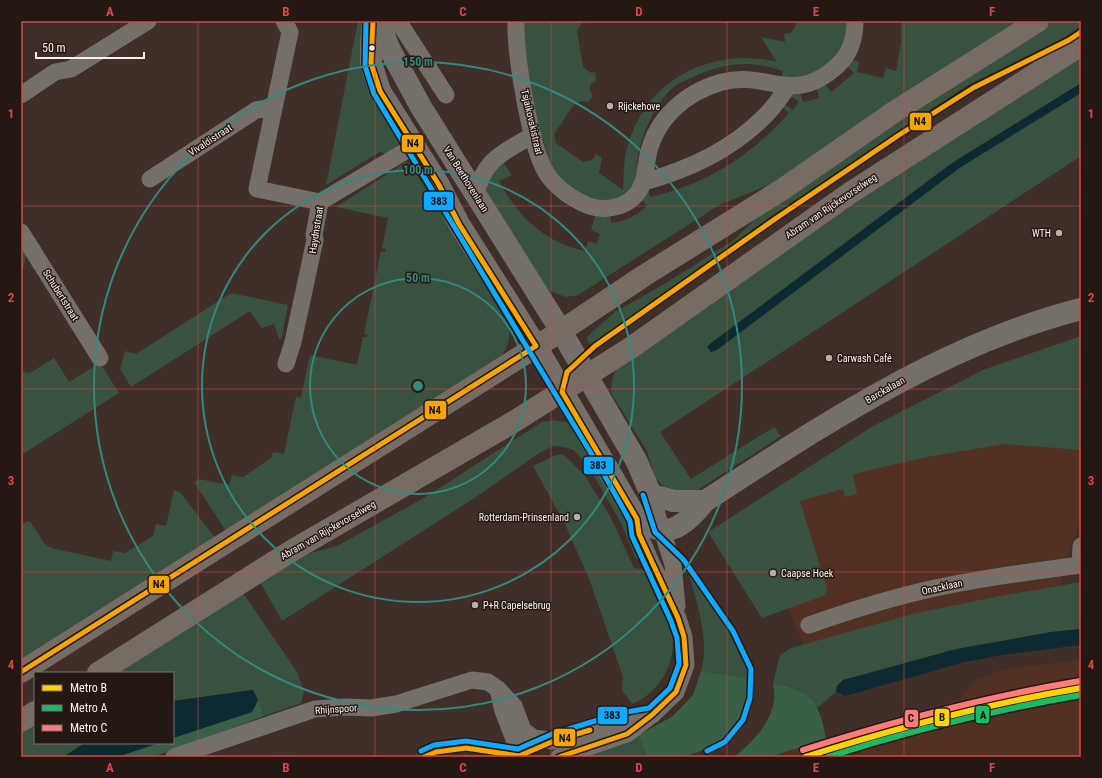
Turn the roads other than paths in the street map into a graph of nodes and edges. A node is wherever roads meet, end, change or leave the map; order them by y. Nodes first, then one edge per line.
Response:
1 (148, 21) edge
2 (284, 21) edge
3 (373, 21) edge
4 (382, 21) edge
5 (398, 21) edge
6 (516, 21) edge
7 (854, 21) edge
8 (1038, 21) edge
9 (1081, 45) edge
10 (788, 87) junction
11 (21, 95) edge
12 (446, 95) dead end
13 (273, 112) junction
14 (532, 135) junction
15 (414, 146) junction
16 (150, 179) dead end
17 (644, 182) junction
18 (476, 195) junction
19 (320, 202) junction
20 (21, 232) edge
21 (1081, 309) edge
22 (561, 331) junction
23 (536, 346) junction
24 (100, 358) dead end
25 (286, 364) dead end
26 (587, 376) junction
27 (562, 392) junction
28 (651, 495) junction
29 (705, 501) junction
30 (637, 519) junction
31 (661, 529) junction
32 (1081, 546) edge
33 (1080, 565) edge
34 (678, 618) junction
35 (809, 625) dead end
36 (21, 672) edge
37 (100, 672) edge
38 (498, 688) junction
39 (34, 713) edge
40 (652, 715) junction
41 (21, 721) edge
42 (174, 757) edge
43 (521, 757) edge
44 (559, 757) edge

1 - 11 street
2 - 13 street
3 - 15 street
4 - 18 street, Van Beethovenlaan
5 - 12 street
6 - 14 street, Tsjaikovskistraat
7 - 10 street
8 - 22 highway
9 - 26 highway, Abram van Rijckevorselweg
10 - 17 street
10 - 17 street
13 - 16 street, Vivaldistraat
13 - 19 street
14 - 17 street, Tsjaikovskistraat
14 - 18 street
15 - 19 street, Haydnstraat
15 - 23 street
18 - 22 street, Van Beethovenlaan
19 - 25 street, Haydnstraat
20 - 24 street, Schubertstraat
21 - 29 street, Barckalaan
22 - 23 highway
22 - 26 street
23 - 27 street
23 - 36 highway
26 - 27 highway, Abram van Rijckevorselweg
26 - 28 street
27 - 30 street
27 - 37 highway, Abram van Rijckevorselweg
28 - 29 street
28 - 31 street
29 - 31 street, Barckalaan
30 - 31 street, Barckalaan
30 - 34 street
31 - 34 street
32 - 33 street, Onacklaan
33 - 35 street, Onacklaan
34 - 40 street
38 - 40 street
38 - 42 street, Rhijnspoor
38 - 43 street
39 - 41 highway
40 - 44 street

